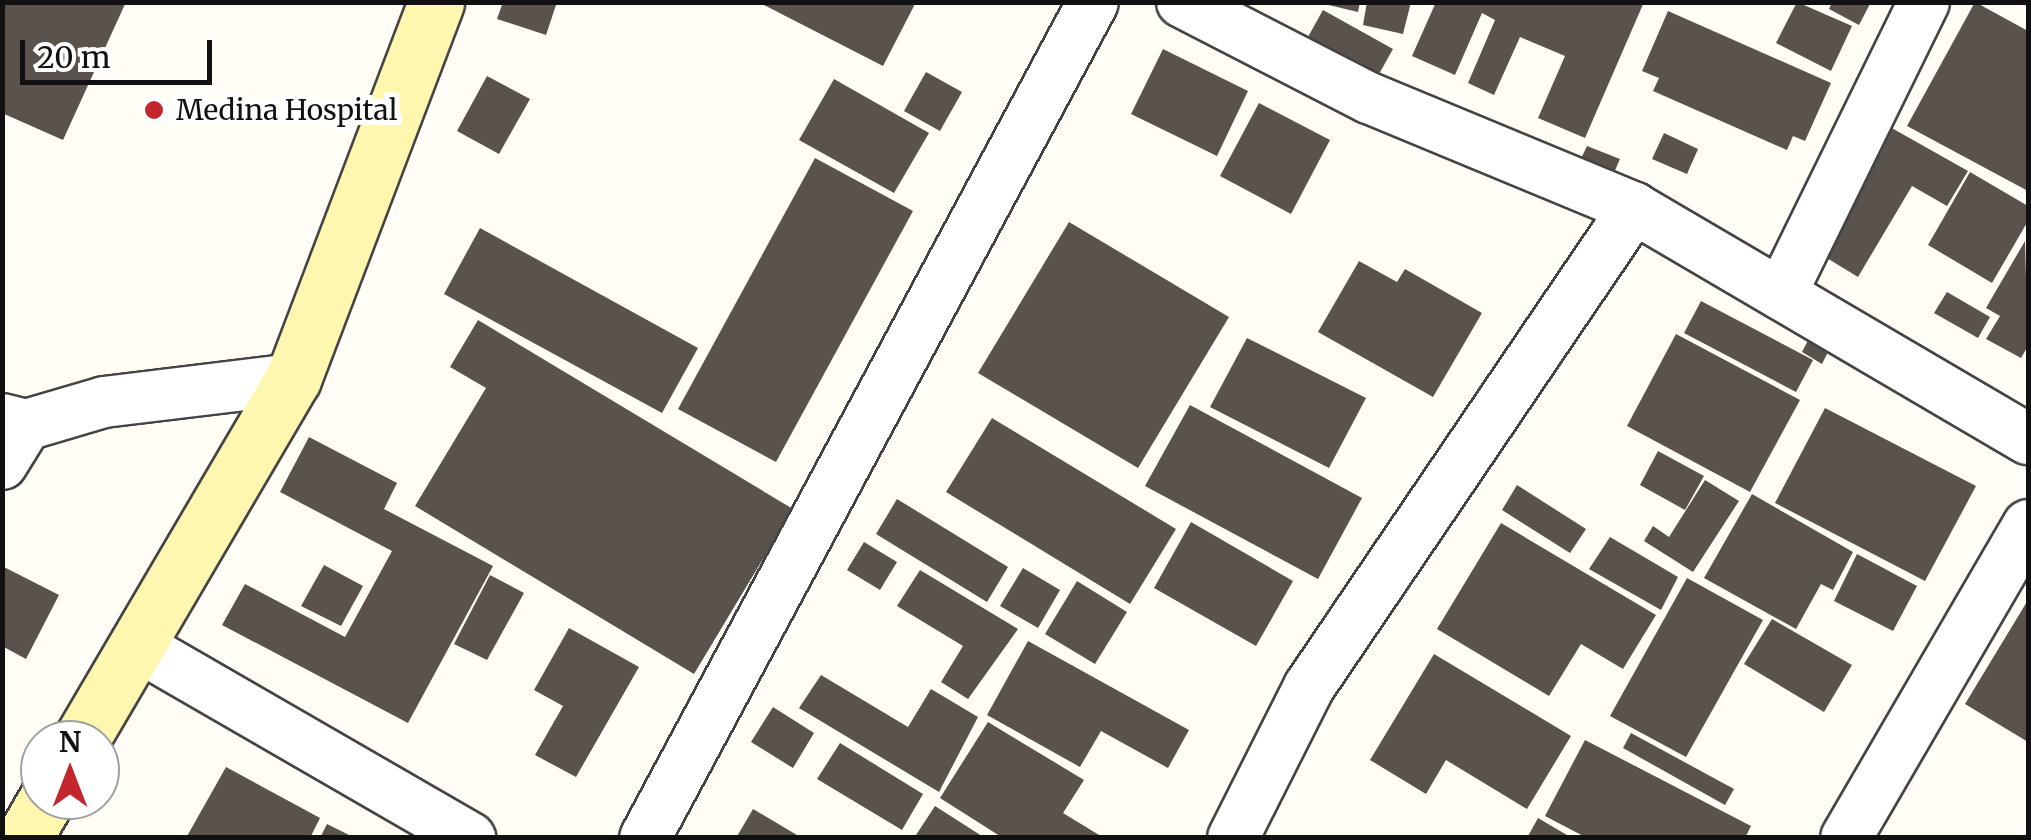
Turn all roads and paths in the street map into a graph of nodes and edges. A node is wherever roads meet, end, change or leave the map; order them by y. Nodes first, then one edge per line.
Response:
1 (436, 2) edge
2 (1093, 2) edge
3 (1182, 2) edge
4 (1924, 2) edge
5 (1634, 208) junction
6 (1781, 294) junction
7 (293, 380) junction
8 (10, 436) edge
9 (2028, 439) edge
10 (2028, 525) edge
11 (136, 645) junction
12 (93, 720) edge
13 (470, 838) edge
14 (645, 838) edge
15 (1233, 838) edge
16 (1846, 838) edge

1 - 7 street
2 - 14 street
3 - 5 street
4 - 6 street
5 - 6 street
5 - 15 street
6 - 9 street
7 - 8 street
7 - 11 street
10 - 16 street
11 - 12 street
11 - 13 street

